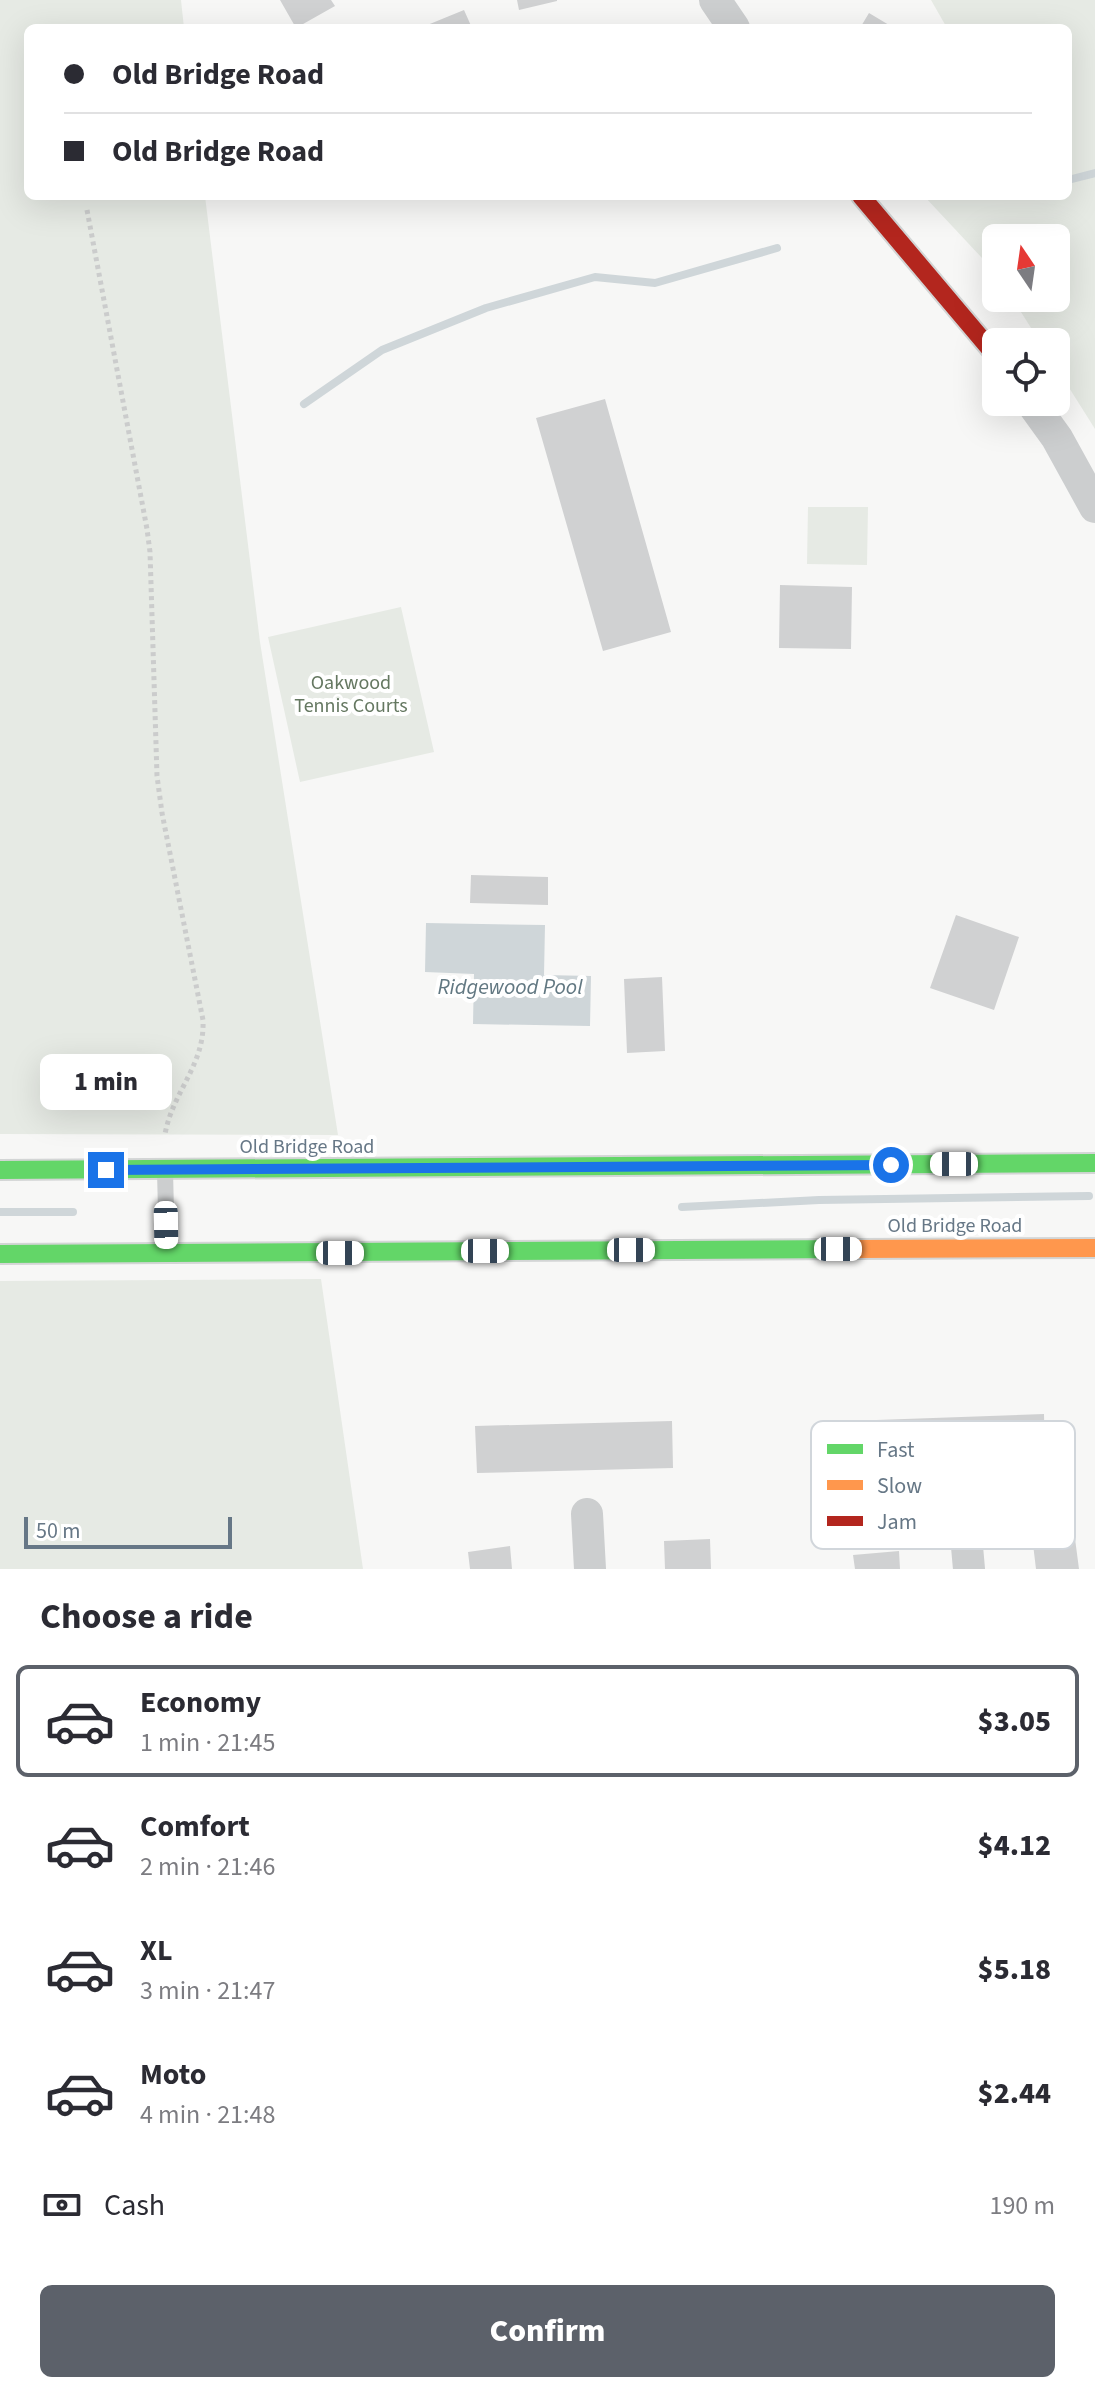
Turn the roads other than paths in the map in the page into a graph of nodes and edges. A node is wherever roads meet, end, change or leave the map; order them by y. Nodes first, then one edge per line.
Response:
1 (715, 0) edge
2 (731, 24) edge
3 (864, 200) edge
4 (982, 339) edge
5 (1041, 416) edge
6 (1095, 507) edge
7 (1095, 1163) edge
8 (0, 1170) edge
9 (165, 1170) junction
10 (1095, 1248) edge
11 (167, 1252) junction
12 (0, 1254) edge
13 (587, 1514) dead end
14 (967, 1549) edge
15 (590, 1569) edge
16 (969, 1569) edge

1 - 2 street
3 - 4 main road
5 - 6 street
7 - 9 main road, Old Bridge Road
8 - 9 main road, Old Bridge Road
9 - 11 lane
10 - 11 main road, Old Bridge Road
11 - 12 main road, Old Bridge Road
13 - 15 street
14 - 16 street

